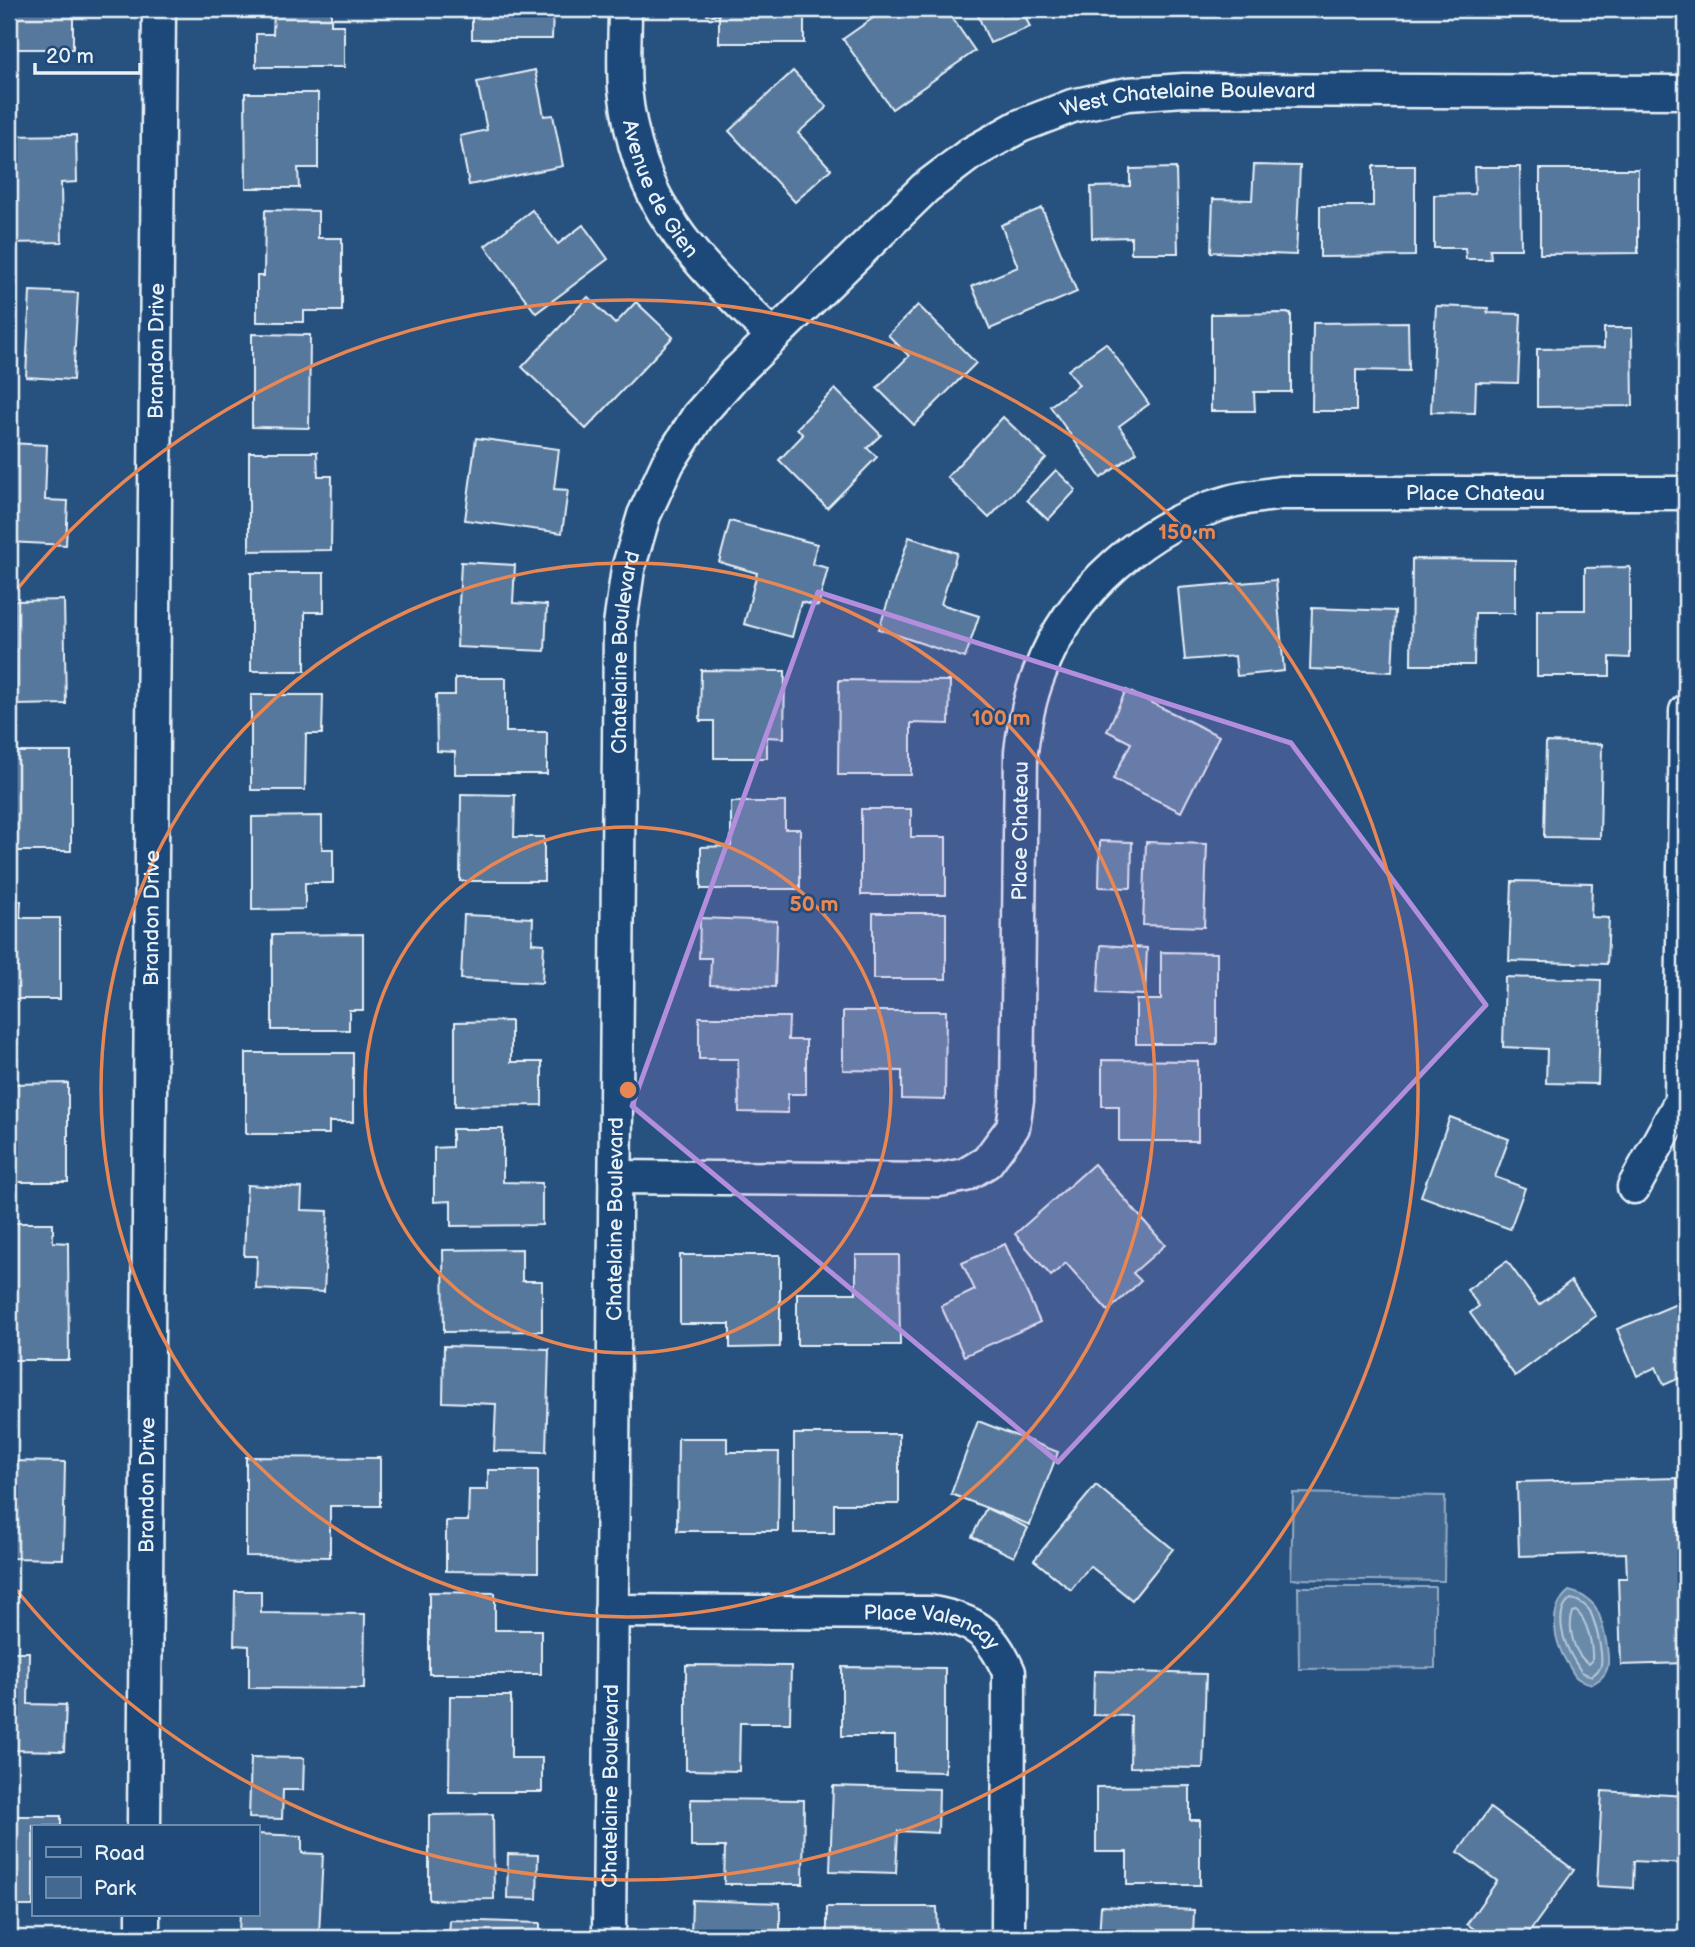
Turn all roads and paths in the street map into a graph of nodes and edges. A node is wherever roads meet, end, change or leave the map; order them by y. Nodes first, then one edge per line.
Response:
1 (159, 9) edge
2 (625, 9) edge
3 (1686, 92) edge
4 (773, 336) junction
5 (1686, 493) edge
6 (1686, 710) edge
7 (615, 1177) junction
8 (1634, 1187) dead end
9 (611, 1611) junction
10 (144, 1825) edge
11 (143, 1916) edge
12 (143, 1938) edge
13 (608, 1938) edge
14 (1008, 1938) edge

1 - 10 street, Brandon Drive
2 - 4 street, Avenue de Gien
3 - 4 street, West Chatelaine Boulevard
4 - 7 street, Chatelaine Boulevard
5 - 7 street, Place Chateau
6 - 8 street
7 - 9 street, Chatelaine Boulevard
9 - 13 street, Chatelaine Boulevard
9 - 14 street, Place Valencay
11 - 12 street

